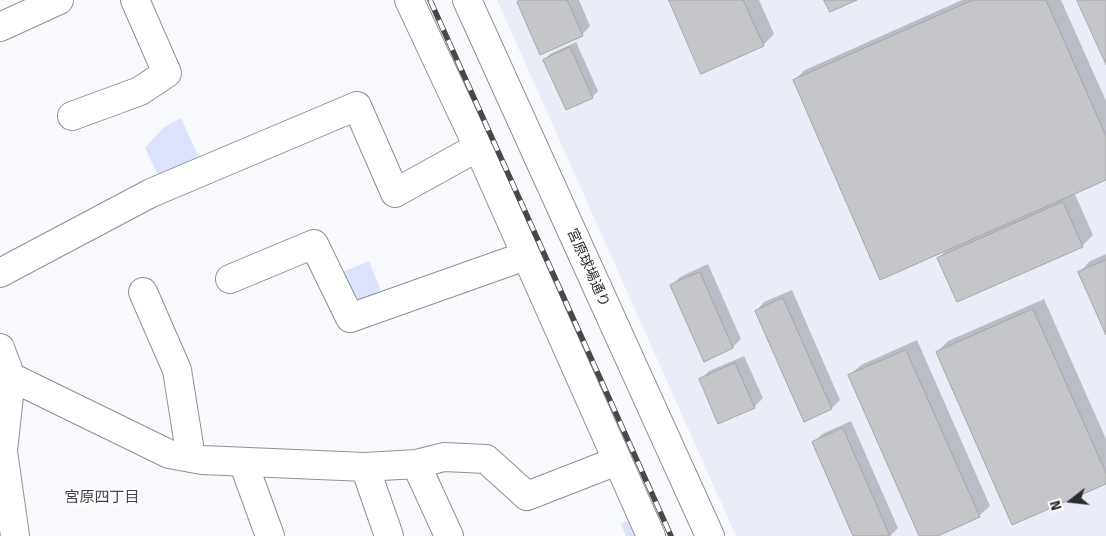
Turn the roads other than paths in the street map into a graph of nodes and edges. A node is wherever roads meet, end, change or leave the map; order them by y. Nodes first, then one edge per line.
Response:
1 (59, 0) edge
2 (135, 0) edge
3 (409, 0) edge
4 (467, 0) edge
5 (0, 27) edge
6 (72, 116) dead end
7 (478, 147) junction
8 (526, 256) junction
9 (0, 273) edge
10 (230, 279) dead end
11 (143, 292) dead end
12 (0, 348) edge
13 (11, 378) junction
14 (192, 458) junction
15 (617, 461) junction
16 (243, 462) junction
17 (416, 464) junction
18 (365, 467) junction
19 (16, 536) edge
20 (270, 536) edge
21 (389, 536) edge
22 (449, 536) edge
23 (651, 536) edge
24 (710, 536) edge

1 - 5 street
2 - 6 street
3 - 7 street
4 - 24 street, 宮原球場通り
7 - 8 street
7 - 9 street
8 - 10 street
8 - 15 street
11 - 14 street
12 - 13 street
13 - 14 street
13 - 19 street
14 - 16 street
15 - 17 street
15 - 23 street
16 - 18 street
16 - 20 street
17 - 18 street
17 - 22 street
18 - 21 street

